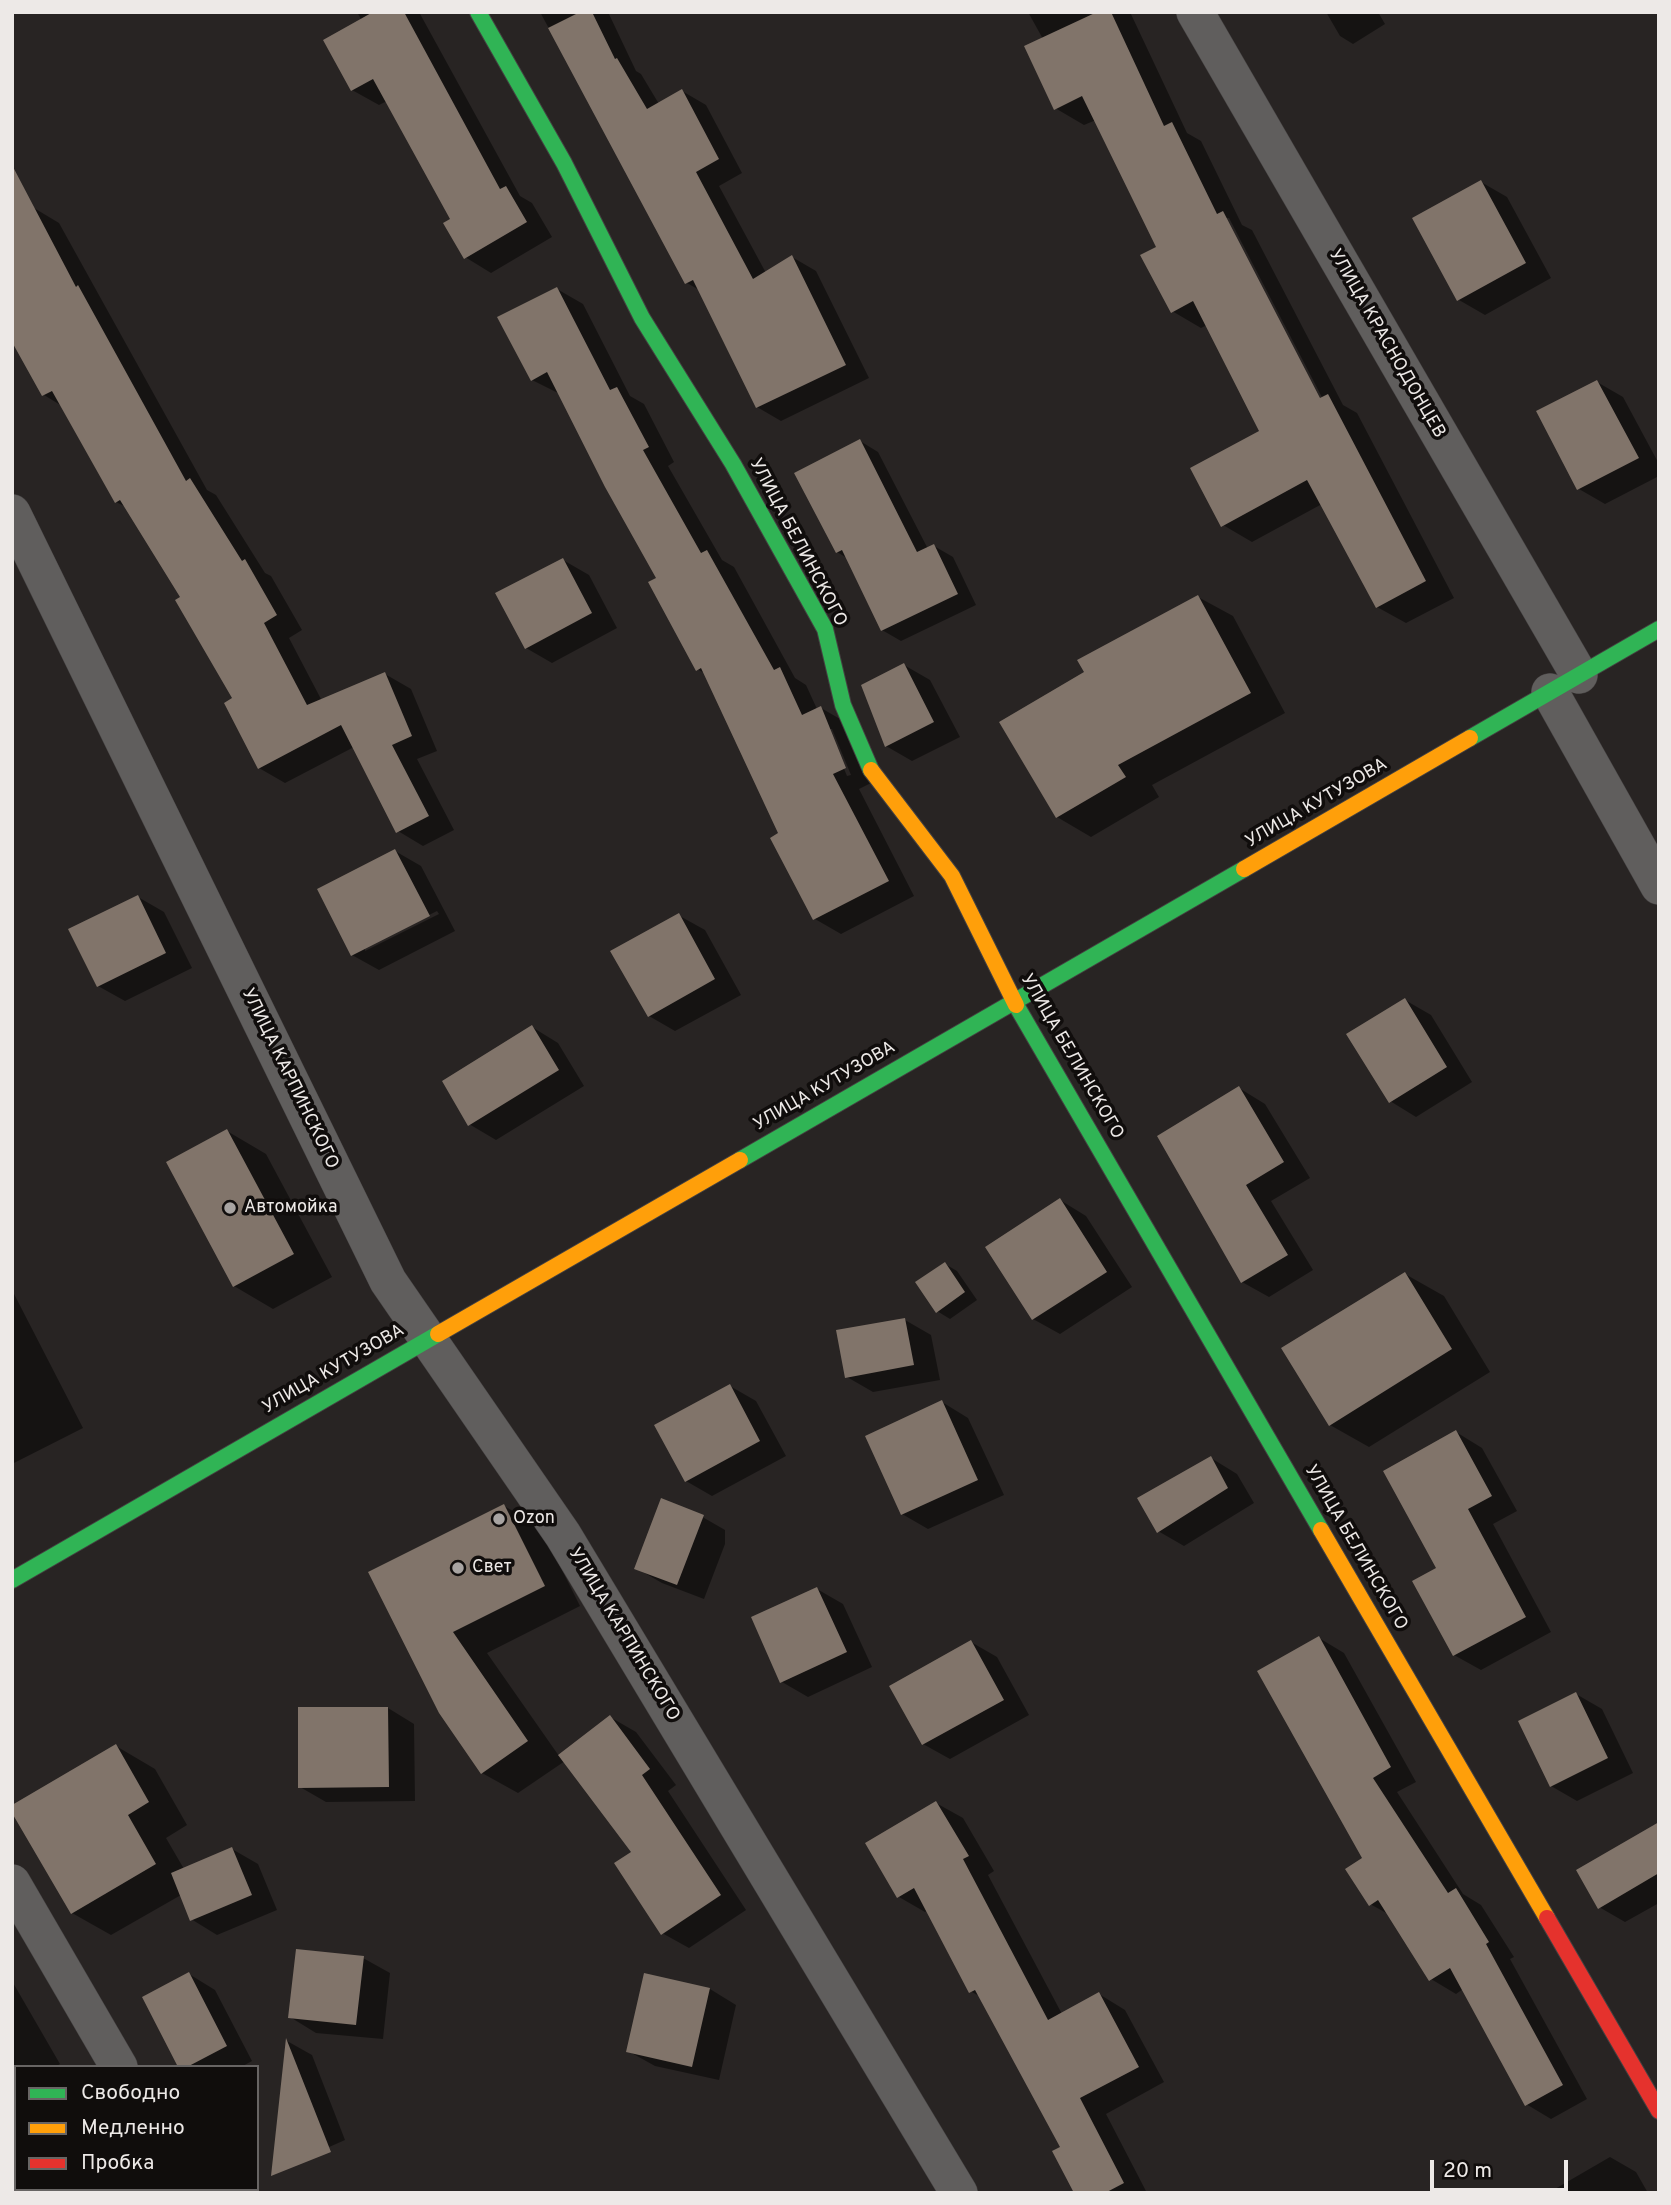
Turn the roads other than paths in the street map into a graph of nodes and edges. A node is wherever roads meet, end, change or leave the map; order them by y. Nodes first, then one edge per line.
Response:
1 (478, 12) edge
2 (1195, 12) edge
3 (12, 513) edge
4 (1659, 629) edge
5 (1565, 683) junction
6 (1659, 886) edge
7 (1013, 1001) junction
8 (428, 1338) junction
9 (12, 1580) edge
10 (12, 1883) edge
11 (118, 2065) edge
12 (1659, 2112) edge
13 (959, 2193) edge

1 - 7 street, УЛИЦА БЕЛИНСКОГО
2 - 5 street, УЛИЦА КРАСНОДОНЦЕВ
3 - 8 street, УЛИЦА КАРПИНСКОГО
4 - 5 street, УЛИЦА КУТУЗОВА
5 - 6 street, УЛИЦА КРАСНОДОНЦЕВ
5 - 7 street, УЛИЦА КУТУЗОВА
7 - 8 street, УЛИЦА КУТУЗОВА
7 - 12 street, УЛИЦА БЕЛИНСКОГО
8 - 9 street, УЛИЦА КУТУЗОВА
8 - 13 street, УЛИЦА КАРПИНСКОГО
10 - 11 street

